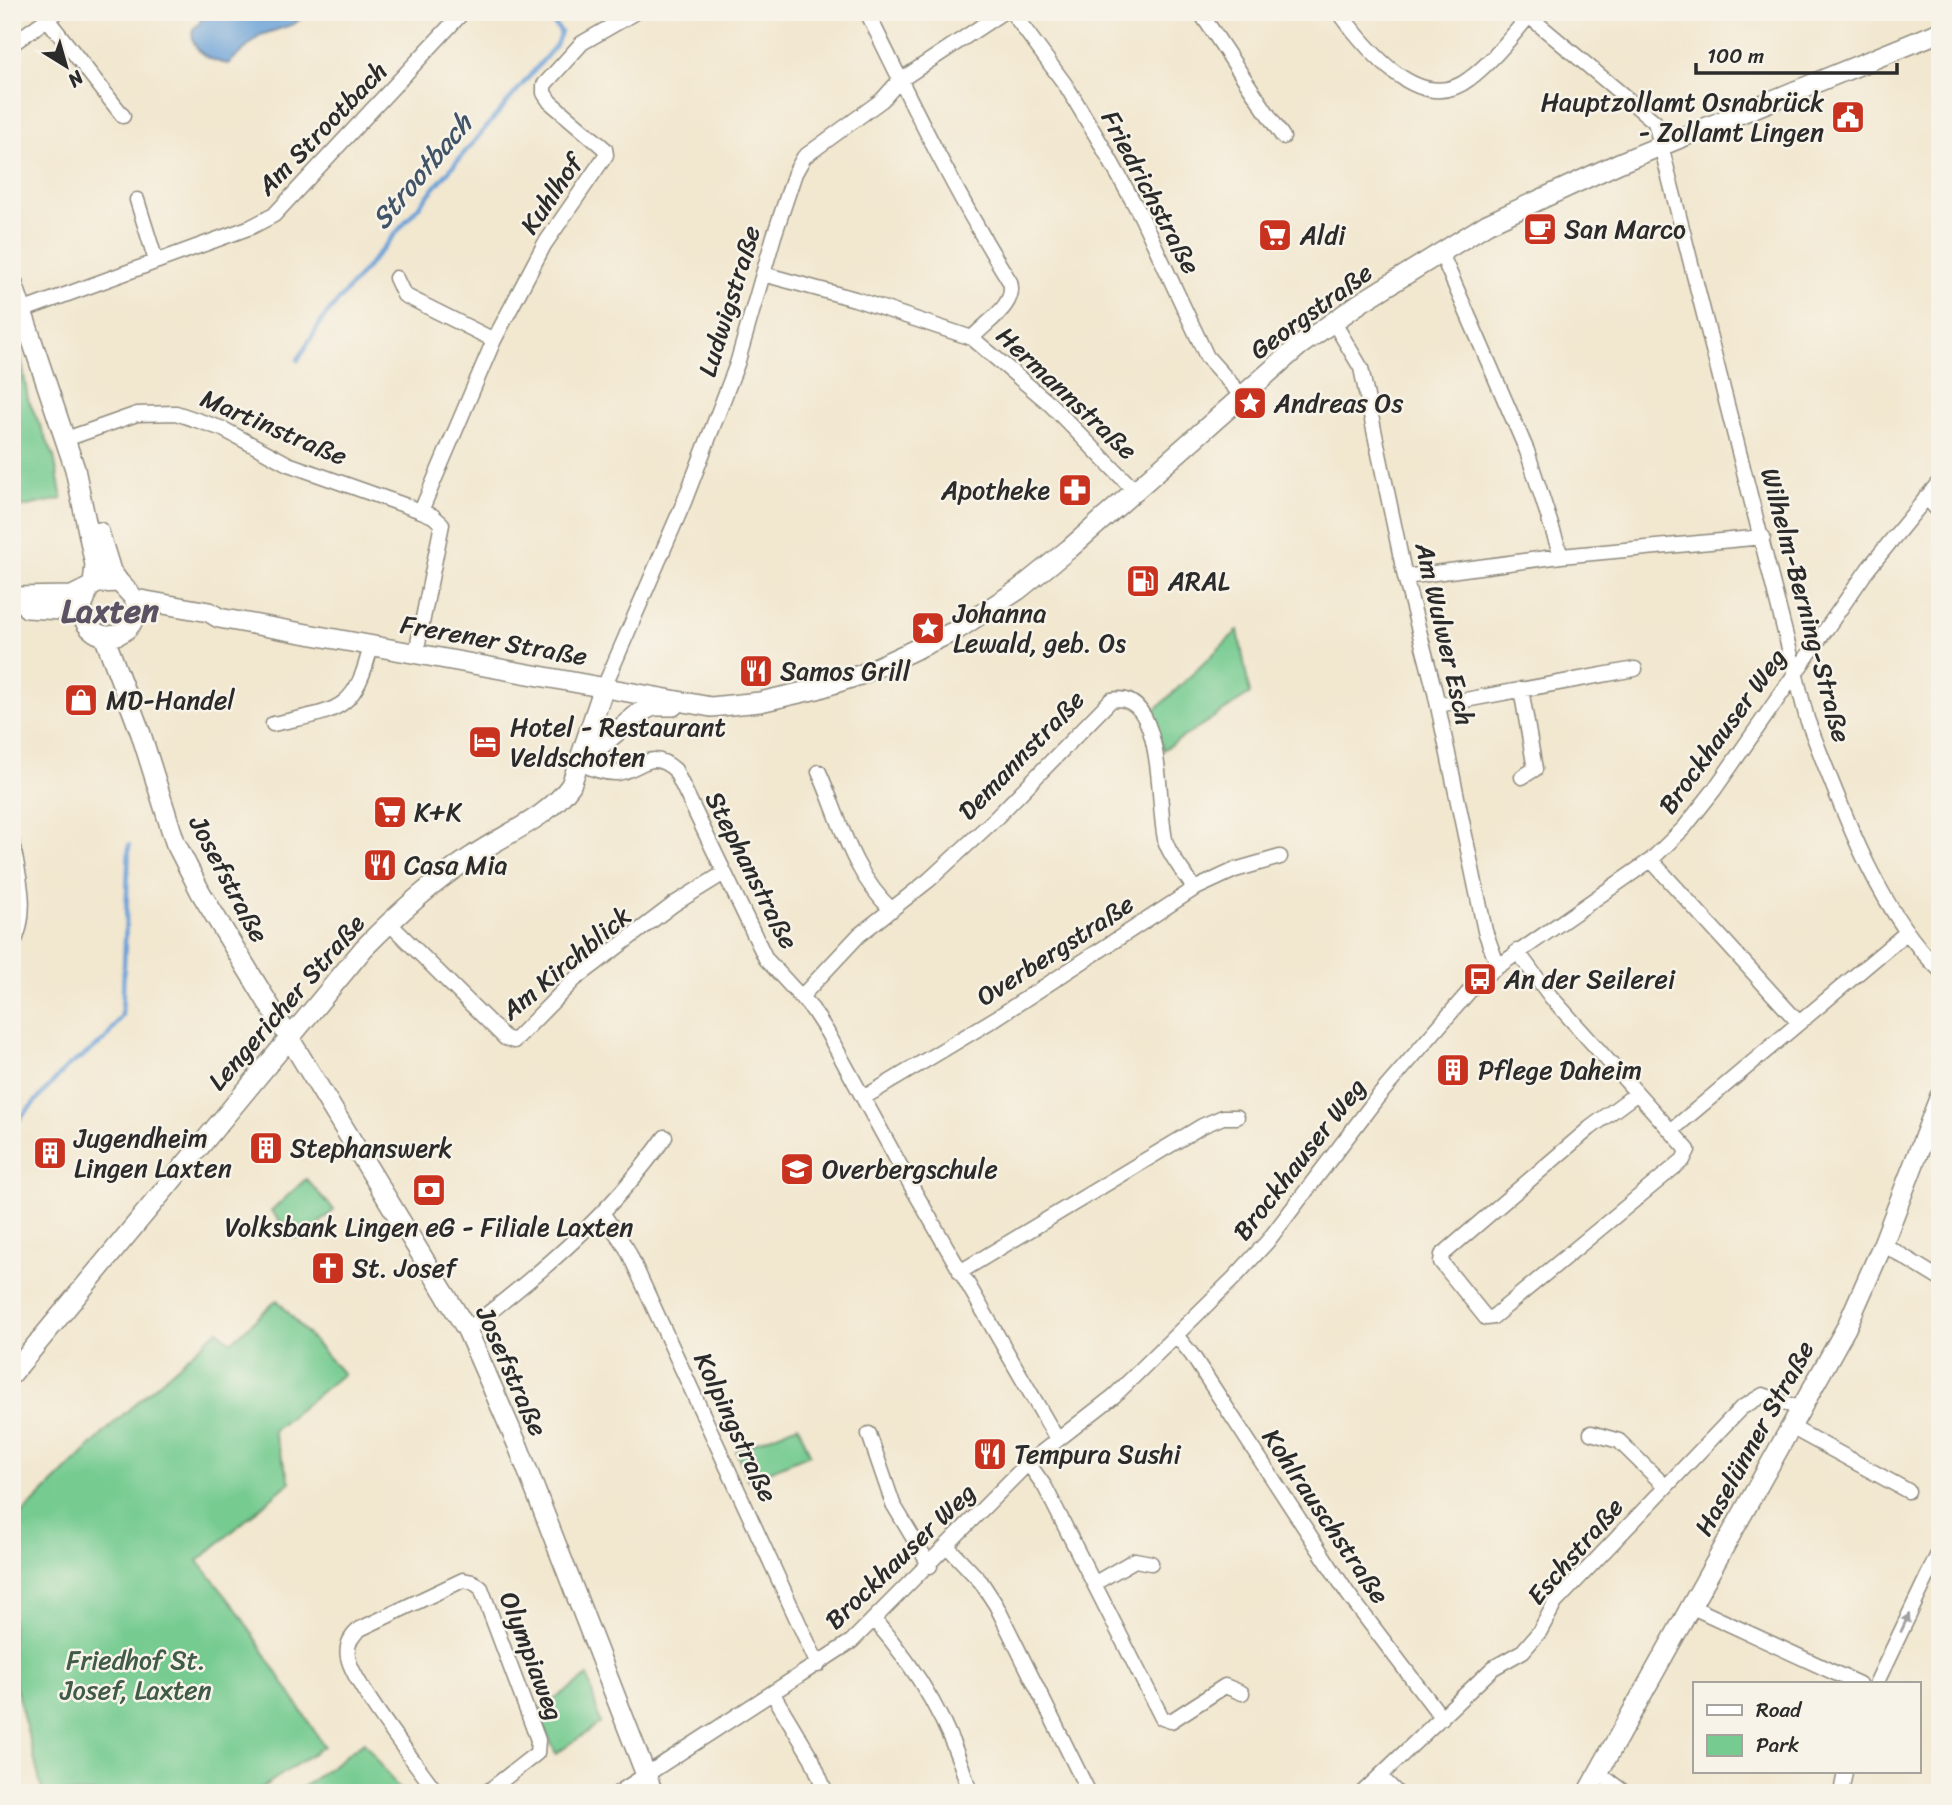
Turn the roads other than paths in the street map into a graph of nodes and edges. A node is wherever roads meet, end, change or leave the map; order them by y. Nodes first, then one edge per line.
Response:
1 (463, 12) edge
2 (636, 12) edge
3 (867, 12) edge
4 (1003, 12) edge
5 (1012, 12) edge
6 (1200, 12) edge
7 (1339, 12) edge
8 (1527, 14) edge
9 (52, 16) edge
10 (1940, 32) edge
11 (12, 44) edge
12 (1940, 45) edge
13 (1903, 48) junction
14 (899, 81) junction
15 (123, 116) dead end
16 (1283, 137) dead end
17 (1661, 146) junction
18 (137, 200) dead end
19 (1441, 253) junction
20 (156, 261) junction
21 (763, 274) junction
22 (396, 278) dead end
23 (12, 281) edge
24 (23, 310) junction
25 (1333, 321) junction
26 (971, 338) junction
27 (494, 340) junction
28 (1242, 396) junction
29 (66, 439) junction
30 (75, 469) junction
31 (1940, 481) edge
32 (1135, 491) junction
33 (1926, 497) junction
34 (421, 512) junction
35 (1940, 513) edge
36 (1763, 537) junction
37 (1561, 556) junction
38 (1405, 576) junction
39 (119, 582) junction
40 (90, 588) junction
41 (12, 597) edge
42 (12, 607) edge
43 (82, 615) junction
44 (132, 616) junction
45 (104, 636) junction
46 (371, 645) junction
47 (416, 653) junction
48 (1635, 669) dead end
49 (1796, 675) junction
50 (604, 687) junction
51 (1521, 689) junction
52 (760, 702) joint
53 (690, 704) junction
54 (1437, 705) junction
55 (273, 724) dead end
56 (141, 734) junction
57 (579, 763) junction
58 (819, 772) dead end
59 (1522, 777) dead end
60 (12, 842) edge
61 (1280, 857) dead end
62 (1651, 859) junction
63 (724, 873) junction
64 (1194, 889) junction
65 (892, 909) junction
66 (389, 923) junction
67 (1907, 932) junction
68 (12, 946) edge
69 (1517, 951) junction
70 (1497, 964) junction
71 (1940, 970) edge
72 (801, 997) junction
73 (1799, 1023) junction
74 (289, 1037) junction
75 (1636, 1094) junction
76 (1940, 1096) edge
77 (863, 1098) junction
78 (1237, 1117) dead end
79 (1672, 1130) junction
80 (665, 1137) dead end
81 (603, 1214) junction
82 (1883, 1244) junction
83 (960, 1272) junction
84 (1940, 1279) edge
85 (467, 1330) junction
86 (1176, 1335) junction
87 (12, 1374) edge
88 (1801, 1409) junction
89 (1790, 1427) junction
90 (1591, 1433) dead end
91 (869, 1434) dead end
92 (1057, 1439) junction
93 (1028, 1463) junction
94 (1665, 1486) junction
95 (1908, 1491) dead end
96 (947, 1547) junction
97 (1940, 1550) edge
98 (1151, 1563) dead end
99 (930, 1566) junction
100 (1095, 1583) junction
101 (1690, 1606) junction
102 (875, 1621) junction
103 (818, 1665) junction
104 (1855, 1682) edge
105 (1877, 1682) edge
106 (1242, 1693) dead end
107 (773, 1694) junction
108 (1442, 1718) junction
109 (1597, 1772) junction
110 (646, 1773) junction
111 (1845, 1773) edge
112 (1381, 1777) junction
113 (437, 1793) edge
114 (486, 1793) edge
115 (618, 1793) edge
116 (653, 1793) edge
117 (826, 1793) edge
118 (970, 1793) edge
119 (1089, 1793) edge
120 (1362, 1793) edge
121 (1397, 1793) edge
122 (1587, 1793) edge
123 (1625, 1793) edge
124 (1841, 1793) edge

1 - 20 street, Am Strootbach
2 - 27 street, Kuhlhof
3 - 14 street
4 - 14 street, Ludwigstraße
5 - 28 street, Friedrichstraße
6 - 16 street
7 - 8 street
8 - 17 street, Wilhelm-Berning-Straße
9 - 11 street
9 - 15 street
10 - 13 main road, Georgstraße
12 - 13 main road
13 - 17 main road, Georgstraße
14 - 21 street, Ludwigstraße
14 - 26 street
17 - 19 main road, Georgstraße
17 - 36 street, Wilhelm-Berning-Straße
18 - 20 street
19 - 25 main road, Georgstraße
19 - 37 street
20 - 24 street, Am Strootbach
21 - 26 street, Hermannstraße
21 - 50 street, Ludwigstraße
22 - 27 street
23 - 24 main road
24 - 29 main road
25 - 28 main road, Georgstraße
25 - 38 street, Am Wulwer Esch
26 - 32 street, Hermannstraße
27 - 34 street, Kuhlhof
28 - 32 main road, Georgstraße
29 - 30 main road
29 - 34 street, Martinstraße
30 - 39 main road
30 - 40 main road
31 - 33 street, Brockhauser Weg
32 - 52 main road, Georgstraße
33 - 35 street
33 - 49 street, Brockhauser Weg
34 - 47 street
36 - 37 street
36 - 49 street, Wilhelm-Berning-Straße
37 - 38 street
38 - 54 street, Am Wulwer Esch
39 - 40 main road
39 - 44 main road
40 - 41 main road
40 - 43 main road
42 - 43 main road
43 - 45 main road
44 - 45 main road
44 - 46 main road, Frerener Straße
44 - 56 main road, Josefstraße
45 - 56 main road, Josefstraße
46 - 47 main road, Frerener Straße
46 - 55 street
47 - 50 main road, Frerener Straße
48 - 51 street
49 - 62 street, Brockhauser Weg
49 - 67 street, Wilhelm-Berning-Straße
50 - 53 main road, Frerener Straße
50 - 57 main road, Lengericher Straße
51 - 54 street
51 - 59 street
52 - 53 main road, Frerener Straße
53 - 57 main road
54 - 70 street, Am Wulwer Esch
56 - 74 main road, Josefstraße
57 - 63 street, Stephanstraße
57 - 66 main road, Lengericher Straße
58 - 65 street
60 - 68 street
61 - 64 street, Overbergstraße
62 - 69 street, Brockhauser Weg
62 - 73 street
63 - 66 street, Am Kirchblick
63 - 72 street, Stephanstraße
64 - 65 street, Demannstraße
64 - 77 street, Overbergstraße
65 - 72 street, Demannstraße
66 - 74 main road, Lengericher Straße
67 - 71 street, Wilhelm-Berning-Straße
67 - 73 street
69 - 70 street, Brockhauser Weg
69 - 75 street
70 - 86 street, Brockhauser Weg
72 - 77 street, Stephanstraße
73 - 79 street
74 - 85 main road, Josefstraße
74 - 87 main road, Lengericher Straße
75 - 79 street
75 - 79 street
76 - 82 main road, Haselünner Straße
77 - 83 street, Stephanstraße
78 - 83 street
80 - 81 street
81 - 85 street
81 - 103 street, Kolpingstraße
82 - 84 street
82 - 88 main road, Haselünner Straße
83 - 92 street, Stephanstraße
85 - 110 main road, Josefstraße
86 - 92 street, Brockhauser Weg
86 - 108 street, Kohlrauschstraße
88 - 89 main road, Haselünner Straße
88 - 94 street, Eschstraße
89 - 95 street
89 - 101 main road, Haselünner Straße
90 - 94 street
91 - 99 street
92 - 93 street, Brockhauser Weg
93 - 96 street, Brockhauser Weg
93 - 100 street
94 - 108 street, Eschstraße
96 - 99 street, Brockhauser Weg
96 - 119 street
105 -> 97 street
98 - 100 street
99 - 102 street, Brockhauser Weg
100 - 106 street
101 - 104 street
101 - 109 main road, Haselünner Straße
102 - 103 street, Brockhauser Weg
102 - 118 street
103 - 107 street, Brockhauser Weg
107 - 110 street, Brockhauser Weg
107 - 117 street
108 - 112 street, Eschstraße
109 - 122 main road, Haselünner Straße
109 - 123 street
110 - 115 street, Brockhauser Weg
110 - 116 main road, Josefstraße
111 - 124 street
112 - 120 street, Eschstraße
112 - 121 street
113 - 114 street, Olympiaweg

